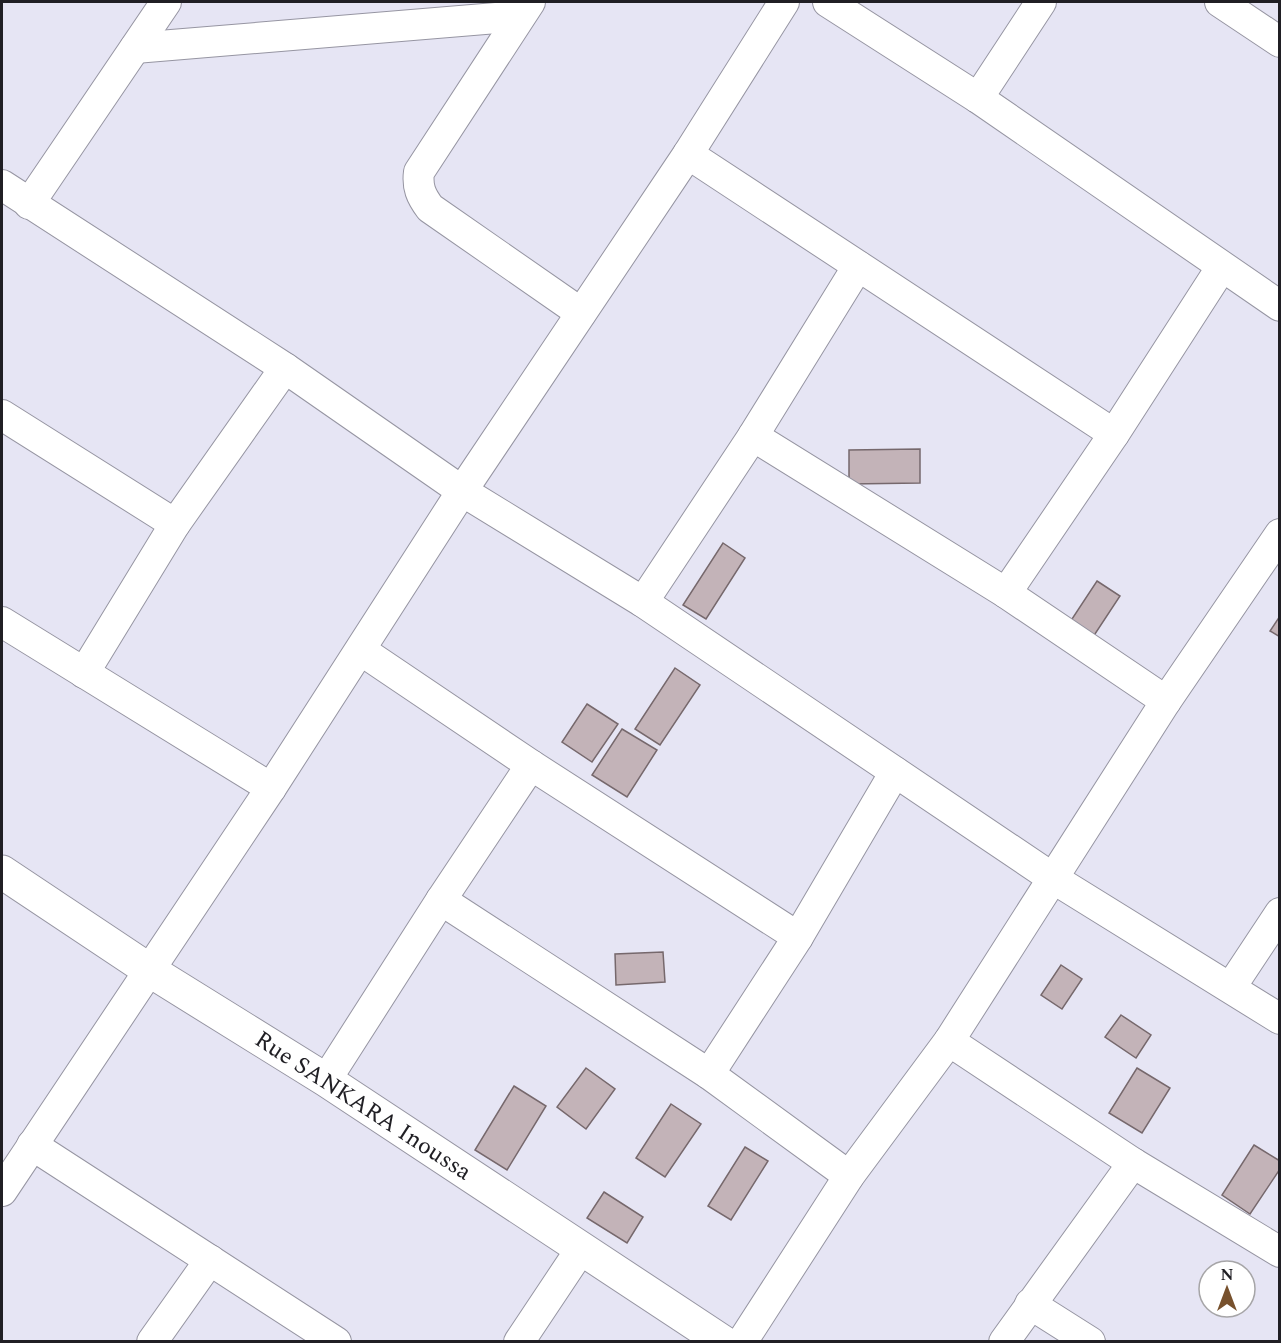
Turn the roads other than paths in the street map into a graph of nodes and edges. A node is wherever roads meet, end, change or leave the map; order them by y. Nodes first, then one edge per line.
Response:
1 (166, 2) edge
2 (784, 2) edge
3 (828, 2) edge
4 (1041, 2) edge
5 (1220, 2) edge
6 (525, 9) edge
7 (1280, 42) edge
8 (135, 48) junction
9 (978, 98) junction
10 (688, 154) junction
11 (2, 185) edge
12 (29, 204) junction
13 (858, 266) junction
14 (1221, 268) junction
15 (1280, 306) edge
16 (581, 313) junction
17 (285, 368) junction
18 (2, 415) edge
19 (1114, 434) junction
20 (753, 436) junction
21 (462, 490) junction
22 (175, 524) junction
23 (1280, 534) edge
24 (1006, 593) junction
25 (643, 602) junction
26 (2, 622) edge
27 (362, 651) junction
28 (84, 673) junction
29 (1166, 701) junction
30 (531, 765) junction
31 (895, 772) junction
32 (272, 788) junction
33 (2, 872) edge
34 (1054, 879) junction
35 (441, 900) junction
36 (1280, 913) edge
37 (798, 937) junction
38 (149, 970) junction
39 (1231, 987) junction
40 (1280, 1019) edge
41 (949, 1041) junction
42 (709, 1074) junction
43 (326, 1080) junction
44 (32, 1145) junction
45 (1132, 1163) junction
46 (849, 1176) junction
47 (2, 1191) edge
48 (581, 1249) junction
49 (1280, 1252) edge
50 (210, 1260) junction
51 (1030, 1304) junction
52 (153, 1341) edge
53 (336, 1341) edge
54 (519, 1341) edge
55 (723, 1341) edge
56 (742, 1341) edge
57 (1004, 1341) edge
58 (1090, 1341) edge

1 - 8 street
2 - 10 street
3 - 9 street
4 - 9 street
5 - 7 street
6 - 8 street
6 - 16 street
8 - 12 street
9 - 14 street
10 - 13 street
10 - 16 street
11 - 12 street
12 - 17 street
13 - 19 street
13 - 20 street
14 - 15 street
14 - 19 street
16 - 21 street
17 - 21 street
17 - 22 street
18 - 22 street
19 - 24 street
20 - 24 street
20 - 25 street
21 - 25 street
21 - 27 street
22 - 28 street
23 - 29 street
24 - 29 street
25 - 31 street
26 - 28 street
27 - 30 street
27 - 32 street
28 - 32 street
29 - 34 street
30 - 35 street
30 - 37 street
31 - 34 street
31 - 37 street
32 - 38 street
33 - 38 street, Rue SANKARA Inoussa
34 - 39 street
34 - 41 street
35 - 42 street
35 - 43 street
36 - 39 street
37 - 42 street
38 - 43 street, Rue SANKARA Inoussa
38 - 44 street
39 - 40 street
41 - 45 street
41 - 46 street
42 - 46 street
43 - 48 street, Rue SANKARA Inoussa
44 - 47 street
44 - 50 street
45 - 49 street
45 - 51 street
46 - 56 street
48 - 54 street
48 - 55 street, Rue SANKARA Inoussa
50 - 52 street
50 - 53 street
51 - 57 street
51 - 58 street

